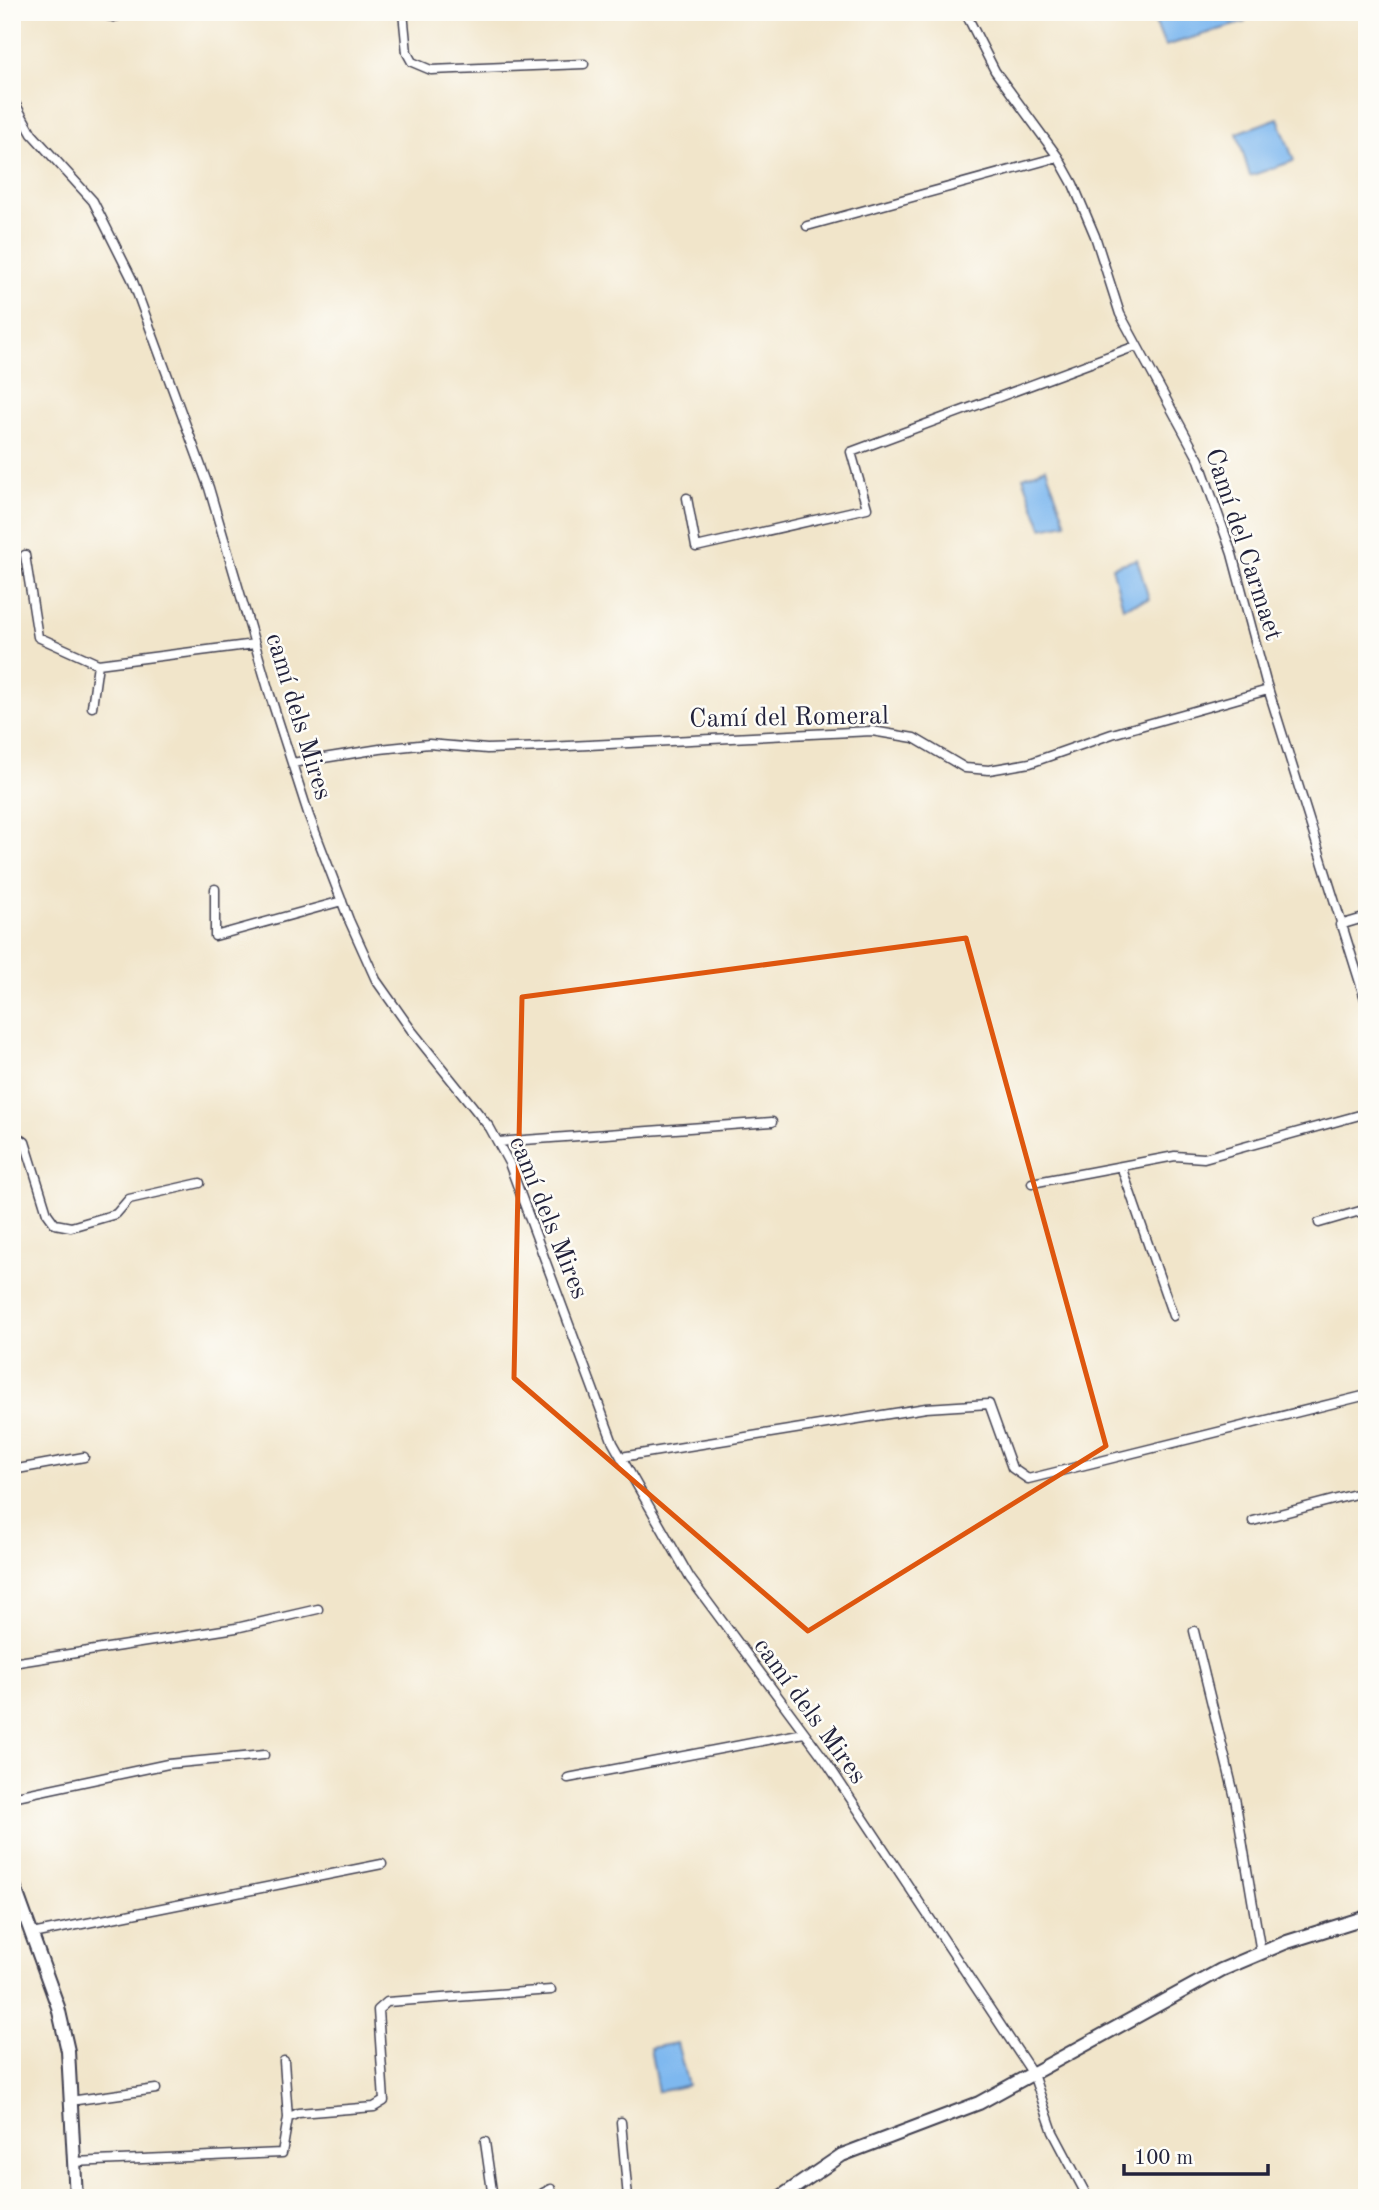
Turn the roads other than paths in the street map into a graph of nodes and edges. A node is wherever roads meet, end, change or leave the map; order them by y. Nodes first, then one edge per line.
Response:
1 (90, 12) edge
2 (134, 12) edge
3 (403, 12) edge
4 (965, 12) edge
5 (584, 64) dead end
6 (12, 98) edge
7 (1058, 157) junction
8 (807, 226) dead end
9 (1136, 346) junction
10 (687, 498) dead end
11 (25, 555) dead end
12 (255, 644) junction
13 (98, 664) junction
14 (1268, 690) junction
15 (92, 707) dead end
16 (292, 763) junction
17 (215, 889) dead end
18 (342, 901) junction
19 (1367, 917) edge
20 (1340, 925) junction
21 (1367, 1005) edge
22 (1367, 1113) edge
23 (772, 1122) dead end
24 (12, 1138) edge
25 (498, 1142) junction
26 (1121, 1166) junction
27 (200, 1183) dead end
28 (1032, 1183) dead end
29 (1367, 1209) edge
30 (1319, 1223) dead end
31 (1173, 1315) dead end
32 (1367, 1395) edge
33 (84, 1457) dead end
34 (621, 1457) junction
35 (12, 1470) edge
36 (1367, 1491) edge
37 (1253, 1521) dead end
38 (318, 1609) dead end
39 (1194, 1631) dead end
40 (12, 1663) edge
41 (804, 1733) junction
42 (264, 1755) dead end
43 (568, 1778) dead end
44 (12, 1797) edge
45 (382, 1864) dead end
46 (12, 1880) edge
47 (1367, 1917) edge
48 (32, 1934) junction
49 (1261, 1953) junction
50 (551, 1990) dead end
51 (284, 2060) dead end
52 (1033, 2074) junction
53 (156, 2089) dead end
54 (70, 2101) junction
55 (288, 2118) junction
56 (621, 2122) dead end
57 (485, 2142) dead end
58 (74, 2162) junction
59 (551, 2189) dead end
60 (793, 2193) edge
61 (76, 2198) edge
62 (493, 2198) edge
63 (543, 2198) edge
64 (628, 2198) edge
65 (779, 2198) edge
66 (1088, 2198) edge

1 - 2 street
3 - 5 street
4 - 7 street, Camí del Carmaet
6 - 12 street, camí dels Mires
7 - 8 street
7 - 9 street, Camí del Carmaet
9 - 10 street
9 - 14 street, Camí del Carmaet
11 - 13 street
12 - 13 street
12 - 16 street, camí dels Mires
13 - 15 street
14 - 16 street, Camí del Romeral
14 - 20 street, Camí del Carmaet
16 - 18 street, camí dels Mires
17 - 18 street
18 - 25 street, camí dels Mires
19 - 20 street
20 - 21 street, Camí del Carmaet
22 - 26 street
23 - 25 street
24 - 27 street
25 - 34 street, camí dels Mires
26 - 28 street
26 - 31 street
29 - 30 street
32 - 34 street
33 - 35 street
34 - 41 street, camí dels Mires
36 - 37 street
38 - 40 street
39 - 49 street
41 - 43 street
41 - 52 street, camí dels Mires
42 - 44 street
45 - 48 street
46 - 48 main road
47 - 49 main road
48 - 54 main road
49 - 52 main road
50 - 55 street
51 - 55 street
52 - 60 main road
52 - 66 street, camí dels Mires
53 - 54 street
54 - 58 main road
55 - 58 street
56 - 64 street
57 - 62 street
58 - 61 main road
59 - 63 street
60 - 65 main road

